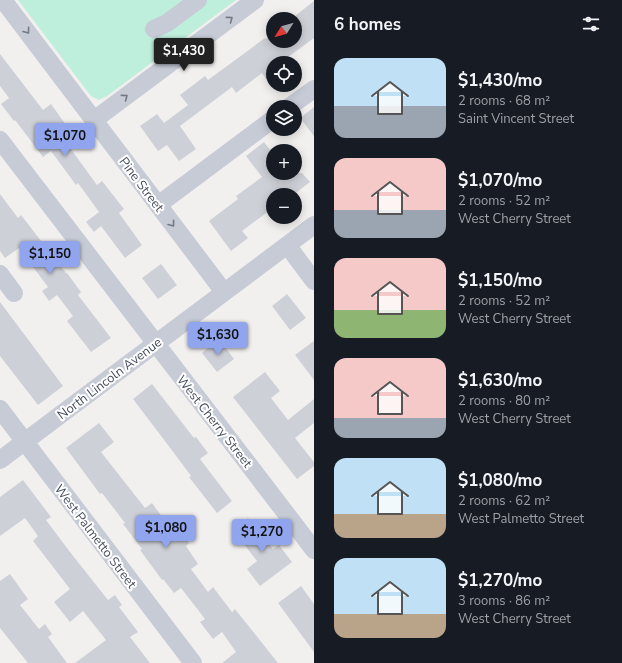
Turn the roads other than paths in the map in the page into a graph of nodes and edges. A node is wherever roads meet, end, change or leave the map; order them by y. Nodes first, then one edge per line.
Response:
1 (3, 0) edge
2 (198, 0) edge
3 (255, 0) edge
4 (154, 29) dead end
5 (314, 89) edge
6 (299, 100) edge
7 (94, 120) junction
8 (266, 124) edge
9 (0, 140) edge
10 (158, 205) junction
11 (314, 224) edge
12 (287, 245) junction
13 (0, 274) edge
14 (314, 281) edge
15 (224, 292) junction
16 (14, 293) dead end
17 (155, 344) junction
18 (0, 409) edge
19 (25, 442) junction
20 (0, 460) edge
21 (314, 550) edge
22 (193, 663) edge

1 -> 7 street, Pine Street
2 - 4 street
7 -> 3 street
5 - 6 street
7 - 10 street, Pine Street
8 - 10 street
9 - 17 street, West Cherry Street
10 -> 15 street, Pine Street
11 - 12 street, North Lincoln Avenue
12 - 14 street
12 - 15 street, North Lincoln Avenue
13 - 16 street
15 - 17 street, North Lincoln Avenue
17 - 19 street, North Lincoln Avenue
17 - 21 street, West Cherry Street
18 - 19 street, West Palmetto Street
19 - 20 street, North Lincoln Avenue
19 - 22 street, West Palmetto Street

